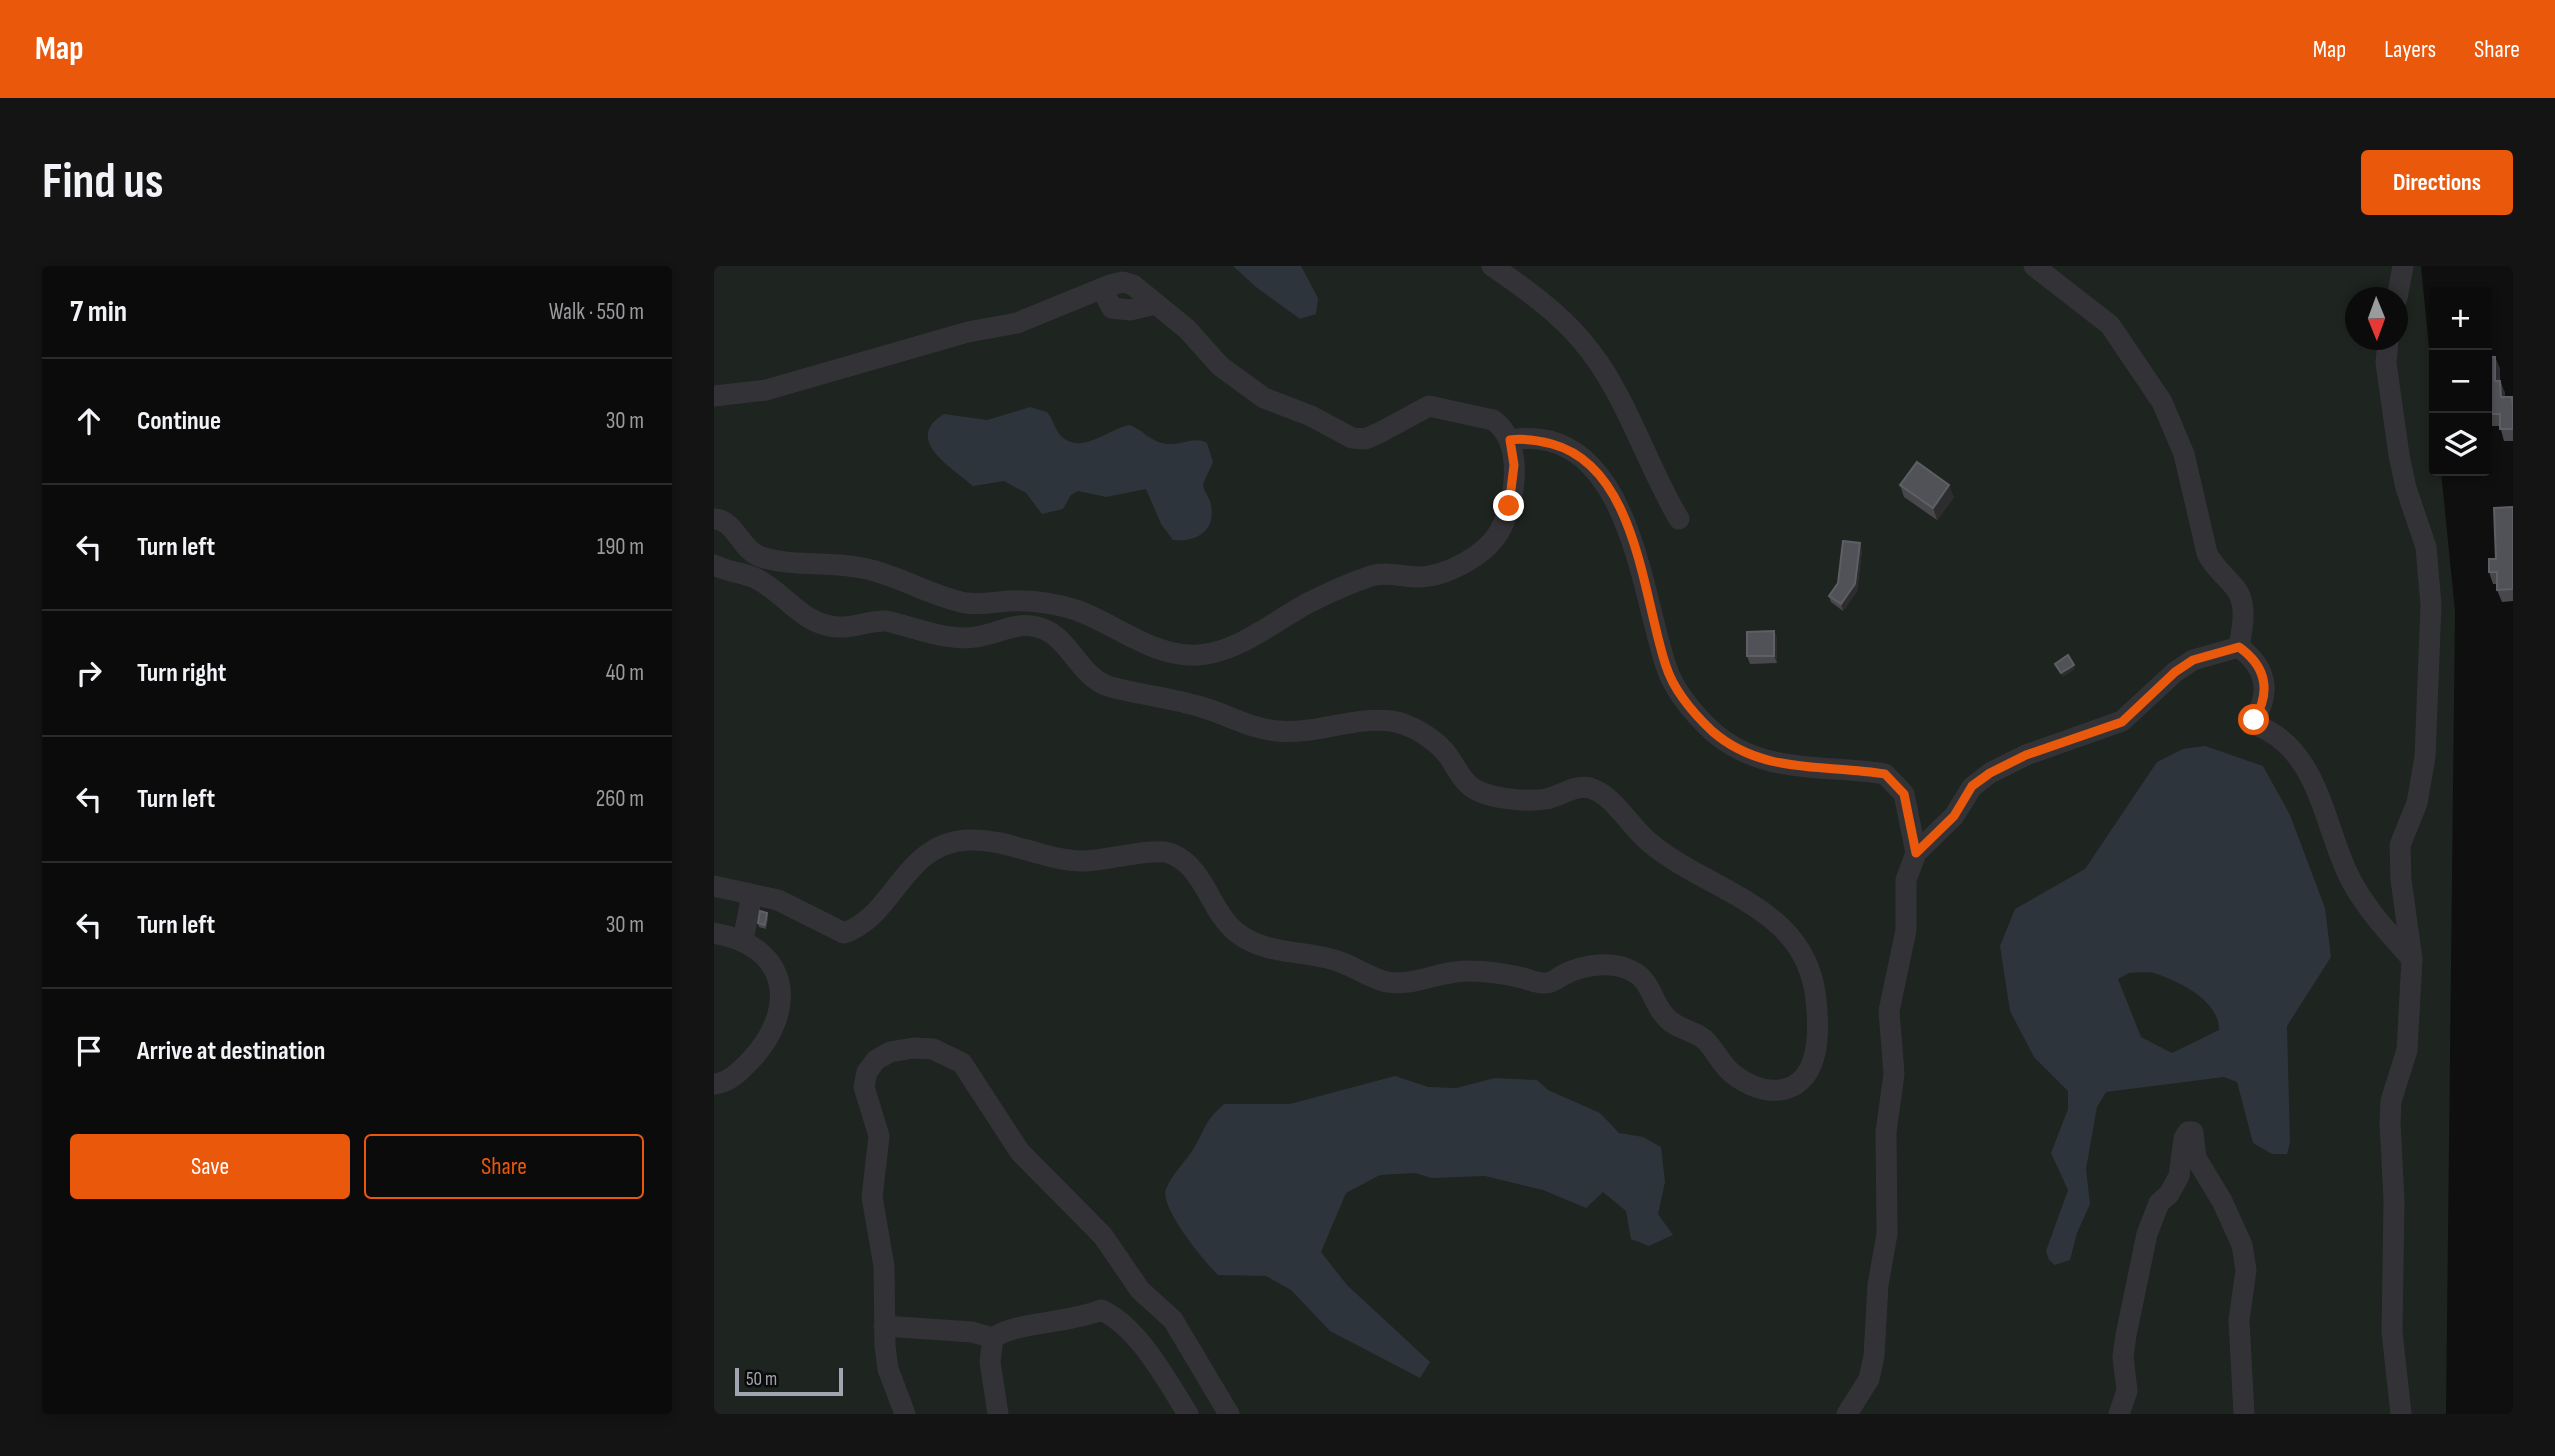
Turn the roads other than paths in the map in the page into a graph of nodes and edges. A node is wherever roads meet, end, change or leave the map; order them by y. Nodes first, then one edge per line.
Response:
1 (1492, 266) edge
2 (2034, 266) edge
3 (2403, 266) edge
4 (2399, 287) edge
5 (2387, 350) edge
6 (714, 396) edge
7 (1510, 440) junction
8 (714, 519) edge
9 (1679, 519) dead end
10 (714, 565) edge
11 (2239, 647) junction
12 (1916, 853) junction
13 (714, 886) edge
14 (752, 895) junction
15 (714, 933) edge
16 (743, 940) junction
17 (2412, 959) junction
18 (714, 1084) edge
19 (884, 1326) junction
20 (993, 1338) junction
21 (905, 1414) edge
22 (998, 1414) edge
23 (1188, 1414) edge
24 (1229, 1414) edge
25 (1847, 1414) edge
26 (2119, 1414) edge
27 (2245, 1414) edge
28 (2401, 1414) edge

1 - 9 lane
2 - 11 lane
3 - 4 lane
5 - 17 lane
6 - 7 lane
7 - 8 lane
7 - 12 lane
10 - 14 lane
11 - 12 lane
11 - 17 lane
12 - 25 lane
13 - 14 lane
14 - 16 lane
15 - 16 lane
16 - 18 lane
17 - 28 lane
19 - 20 lane
19 - 21 lane
19 - 24 lane
20 - 22 lane
20 - 23 lane
26 - 27 lane

